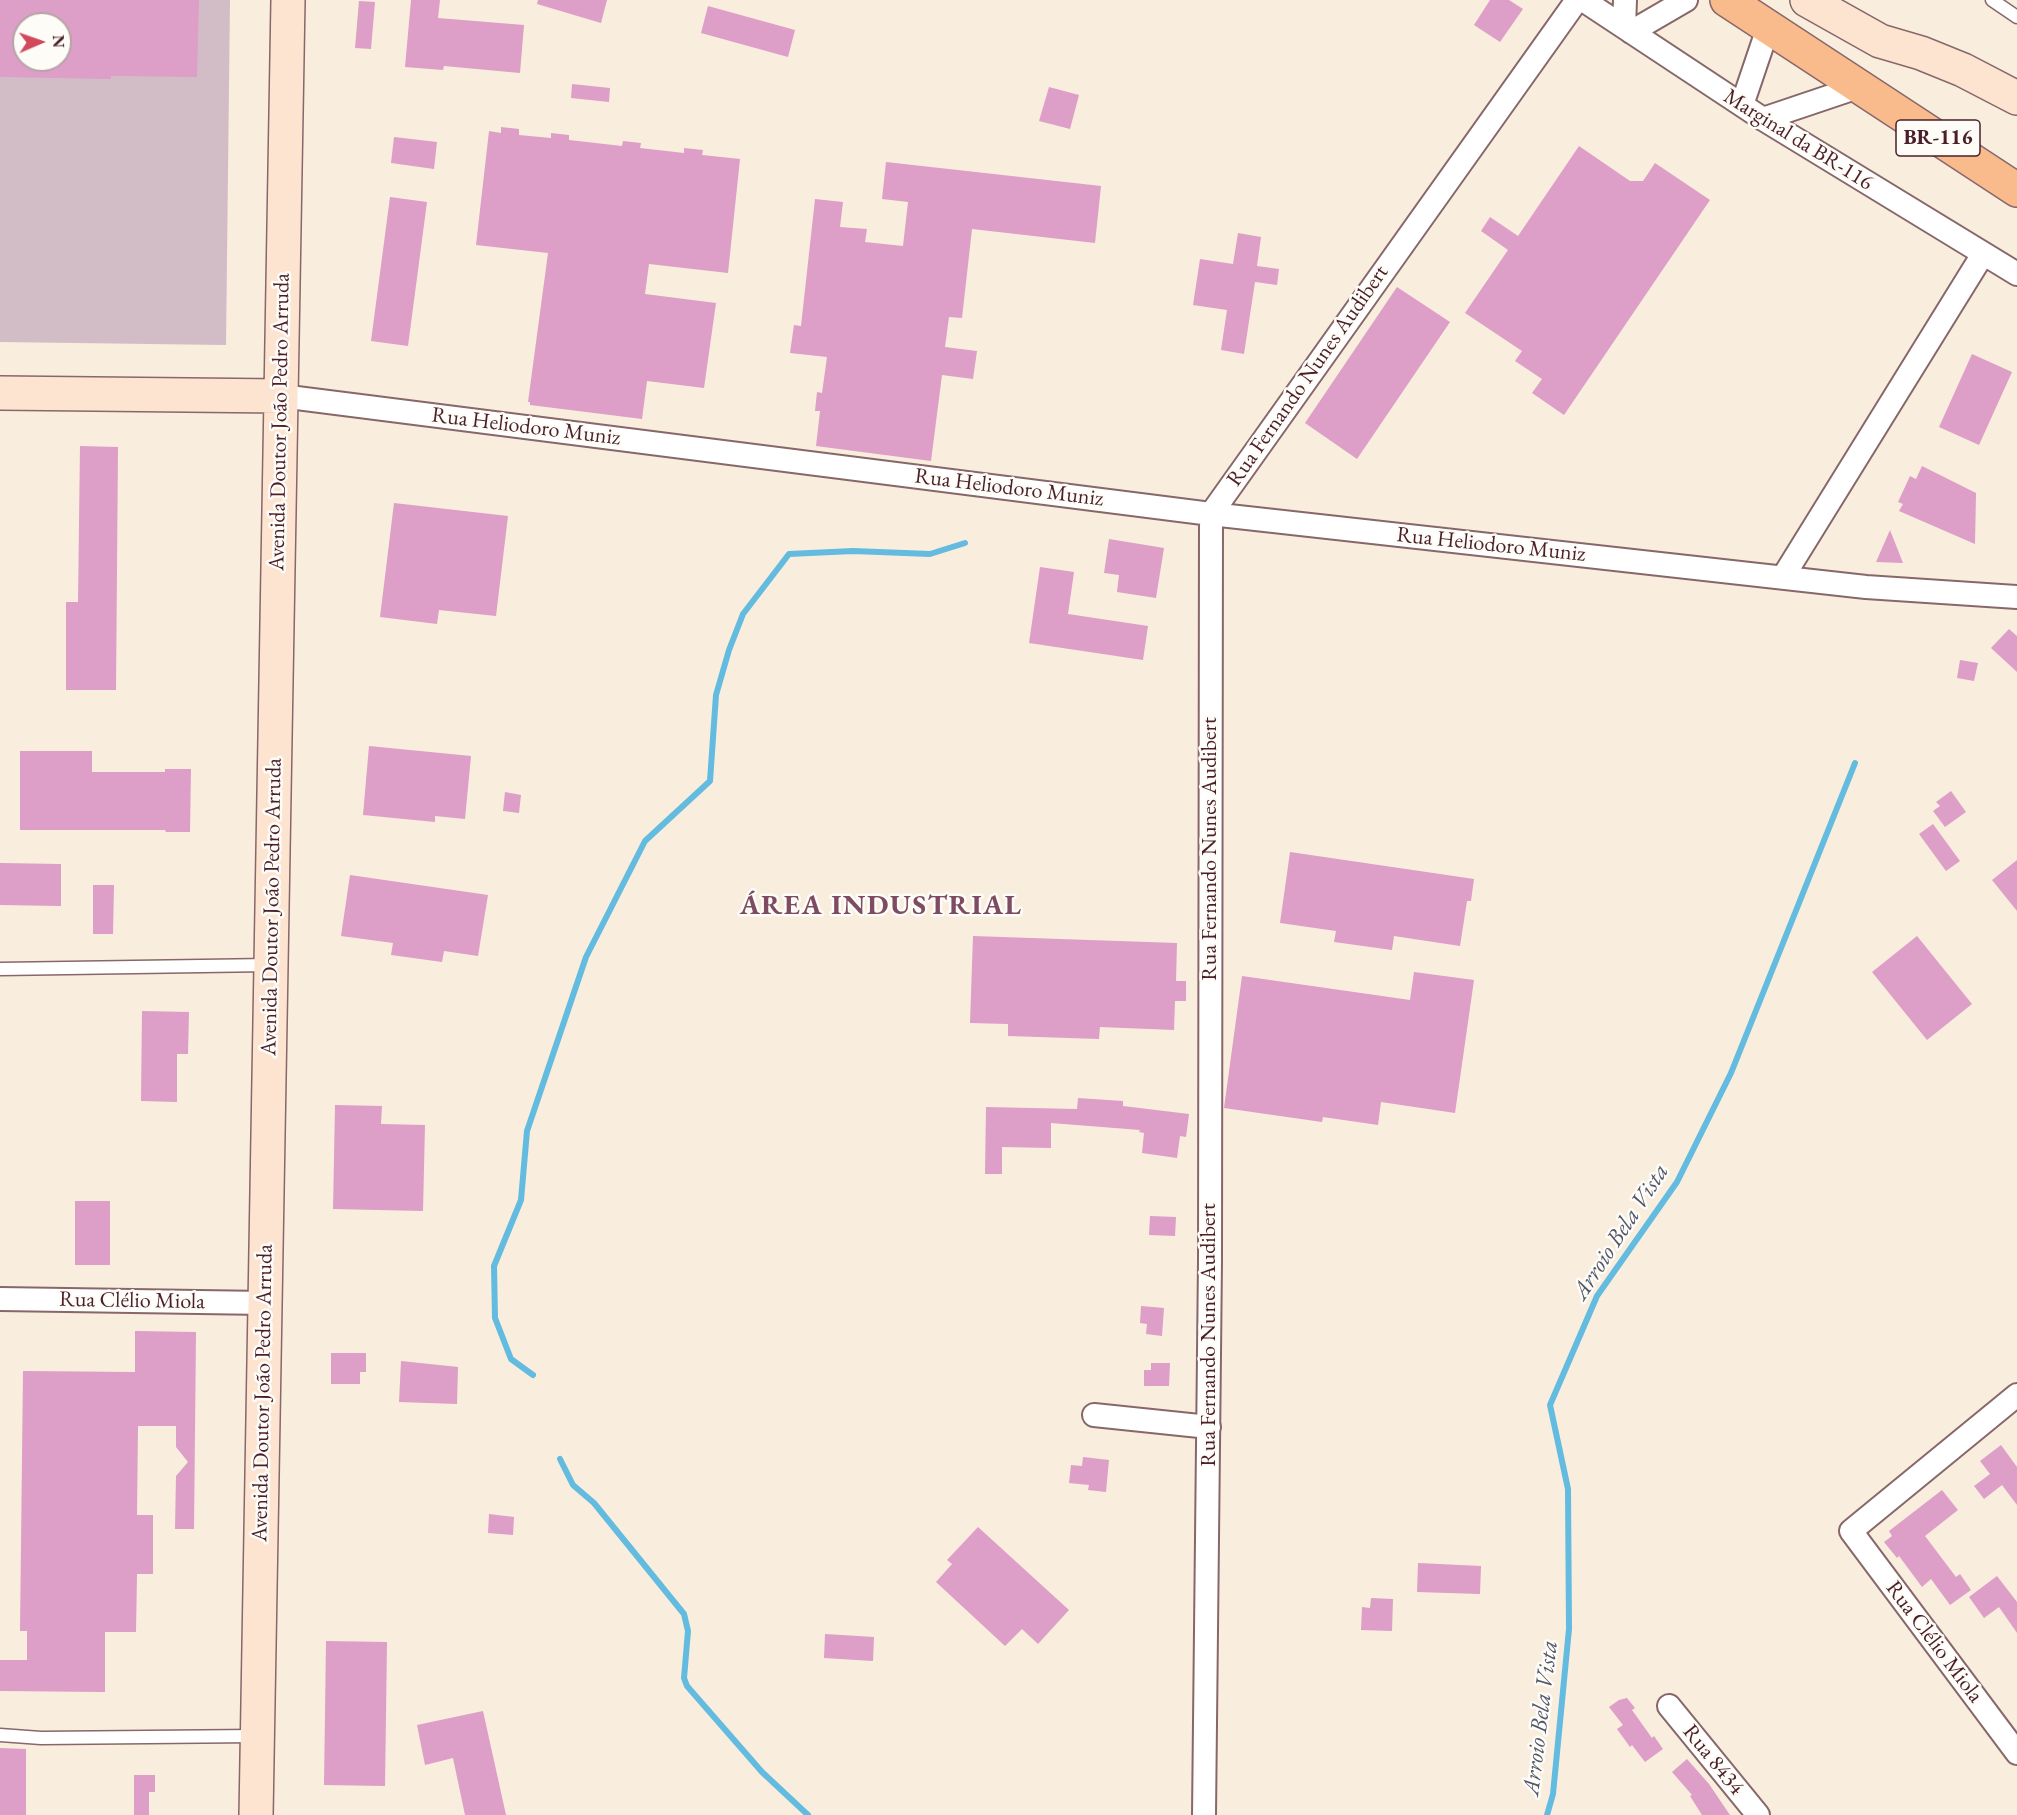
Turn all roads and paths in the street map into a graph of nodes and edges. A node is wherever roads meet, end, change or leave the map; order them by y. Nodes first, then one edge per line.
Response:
1 (288, 0) edge
2 (1577, 0) edge
3 (1583, 0) edge
4 (1625, 0) edge
5 (1686, 0) edge
6 (1727, 0) edge
7 (1807, 0) edge
8 (1992, 0) edge
9 (2017, 17) edge
10 (1768, 28) junction
11 (1628, 29) junction
12 (1858, 87) junction
13 (2017, 98) edge
14 (1742, 105) junction
15 (1763, 119) junction
16 (2017, 190) edge
17 (1983, 254) junction
18 (2017, 274) edge
19 (0, 393) edge
20 (281, 396) junction
21 (1210, 514) junction
22 (1783, 578) junction
23 (2017, 597) edge
24 (270, 965) junction
25 (0, 969) edge
26 (0, 1299) edge
27 (265, 1303) junction
28 (2017, 1396) edge
29 (1094, 1415) dead end
30 (1209, 1428) junction
31 (1669, 1706) dead end
32 (0, 1735) edge
33 (257, 1736) junction
34 (2017, 1753) edge
35 (256, 1815) edge
36 (1204, 1815) edge
37 (1758, 1815) edge

1 - 20 main road, Avenida Doutor João Pedro Arruda
2 - 21 street, Rua Fernando Nunes Audibert
3 - 11 street, Marginal da BR-116
4 - 11 street
5 - 11 street
6 - 10 highway, BR-116
7 - 13 main road
8 - 9 lane
10 - 12 highway, BR-116
10 - 14 street
11 - 14 street, Marginal da BR-116
12 - 15 street
12 - 16 highway, BR-116
14 - 15 street, Marginal da BR-116
15 - 17 street, Marginal da BR-116
17 - 18 street, Marginal da BR-116
17 - 22 street
19 - 20 main road, Rua Heliodoro Muniz
20 - 21 street, Rua Heliodoro Muniz
20 - 24 main road, Avenida Doutor João Pedro Arruda
21 - 22 street, Rua Heliodoro Muniz
21 - 30 street, Rua Fernando Nunes Audibert
22 - 23 street, Rua Heliodoro Muniz
24 - 25 lane
24 - 27 main road, Avenida Doutor João Pedro Arruda
26 - 27 street, Rua Clélio Miola
27 - 33 main road, Avenida Doutor João Pedro Arruda
28 - 34 street, Rua Clélio Miola
29 - 30 street
30 - 36 street, Rua Fernando Nunes Audibert
31 - 37 street, Rua 8434
32 - 33 lane
33 - 35 main road, Avenida Doutor João Pedro Arruda

